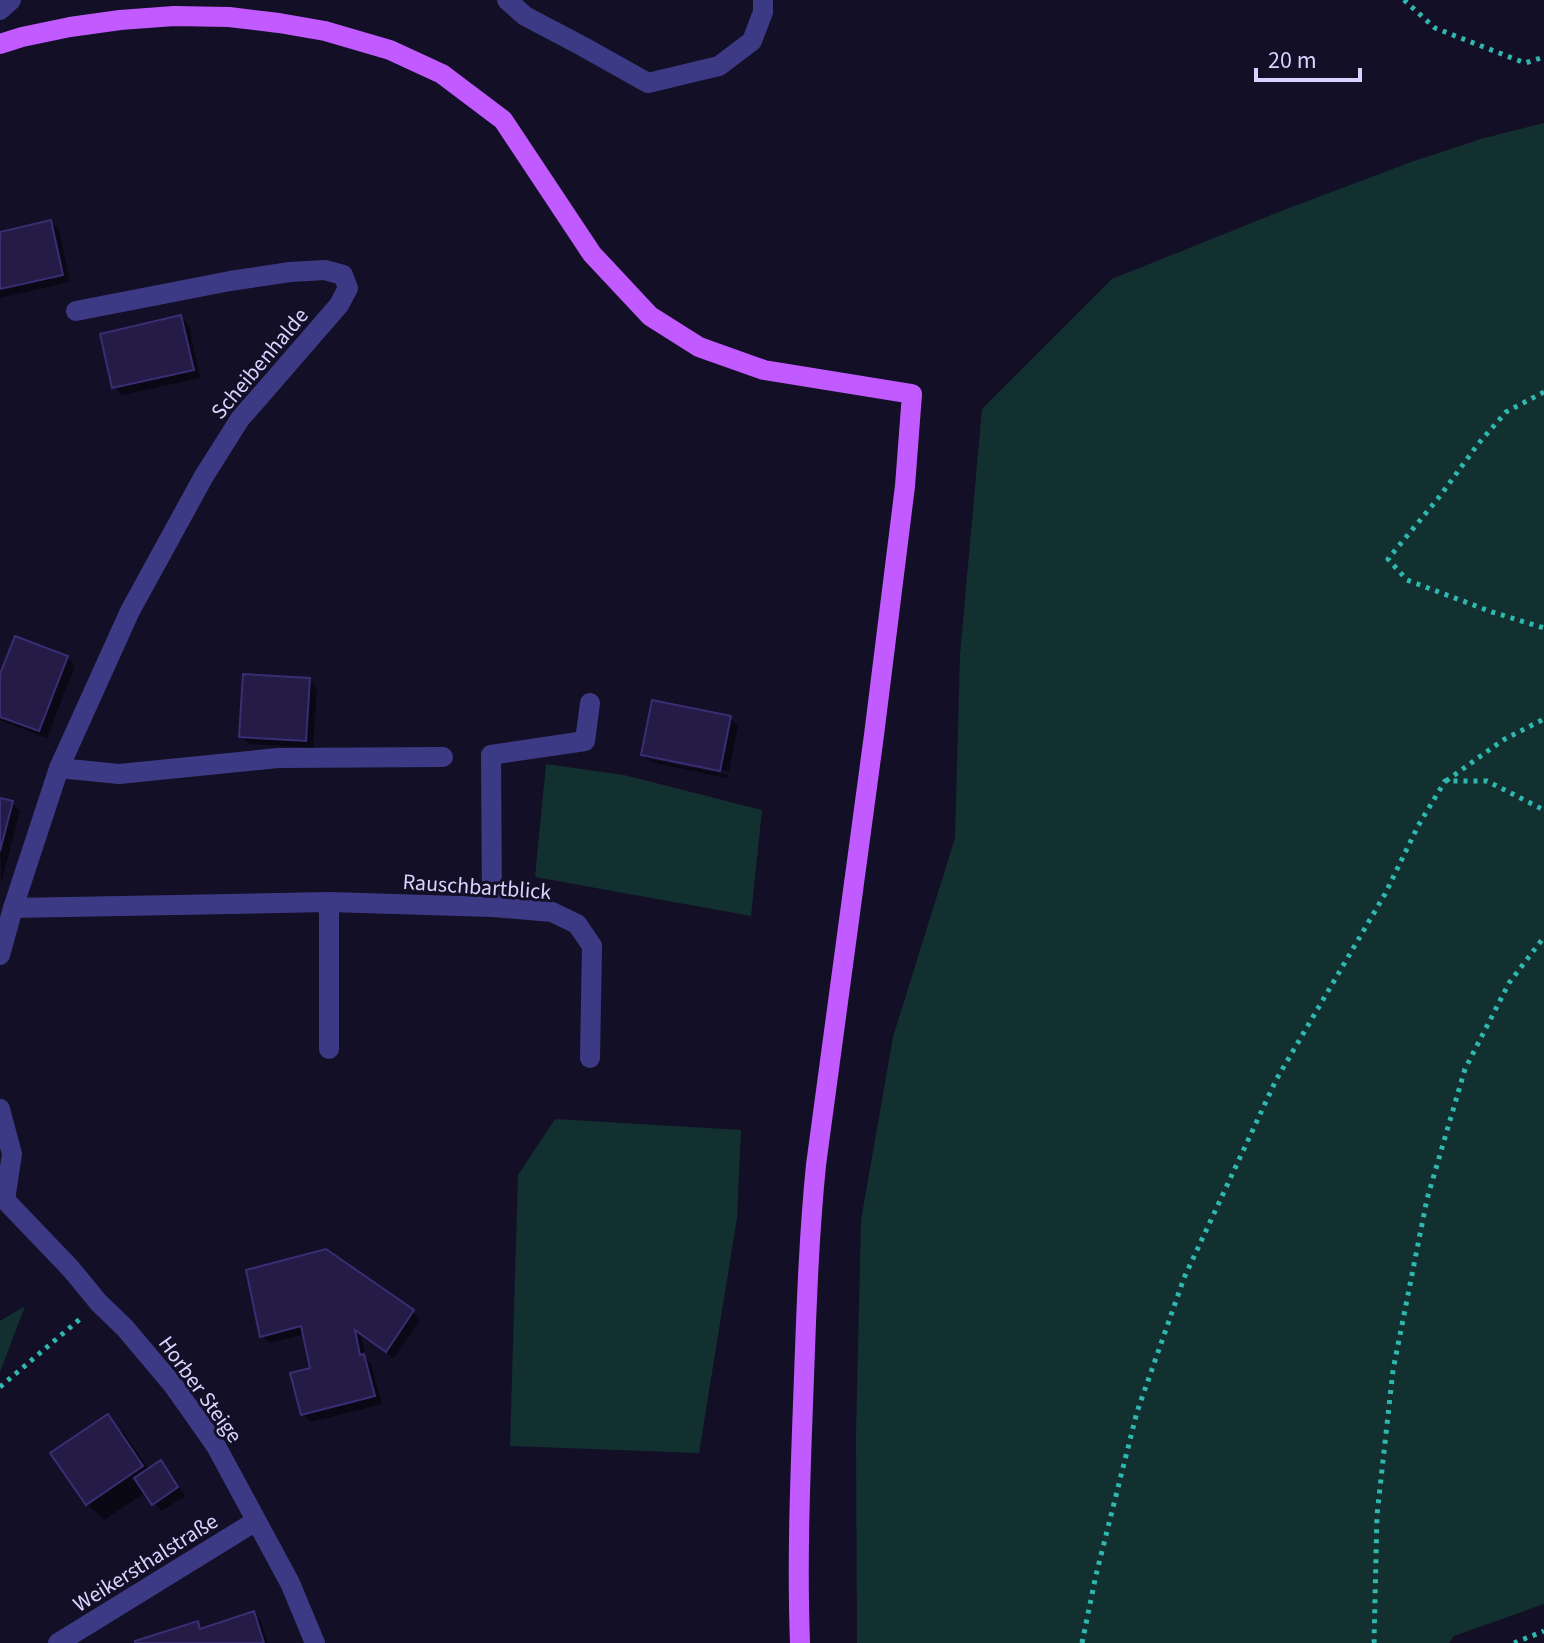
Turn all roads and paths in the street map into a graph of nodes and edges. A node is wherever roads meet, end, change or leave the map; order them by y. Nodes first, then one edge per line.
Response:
1 (11, 0) edge
2 (507, 0) edge
3 (763, 0) edge
4 (1404, 0) edge
5 (0, 10) edge
6 (0, 44) edge
7 (1544, 57) edge
8 (76, 311) dead end
9 (1544, 392) edge
10 (1544, 628) edge
11 (590, 703) dead end
12 (1544, 719) edge
13 (443, 757) dead end
14 (59, 768) junction
15 (1445, 781) junction
16 (1544, 810) edge
17 (329, 902) junction
18 (492, 907) junction
19 (13, 908) junction
20 (1544, 937) edge
21 (0, 955) edge
22 (329, 1049) dead end
23 (590, 1058) dead end
24 (0, 1109) edge
25 (2, 1199) edge
26 (99, 1303) junction
27 (0, 1387) edge
28 (256, 1521) junction
29 (1544, 1631) edge
30 (1375, 1642) edge
31 (58, 1643) edge
32 (315, 1643) edge
33 (800, 1643) edge
34 (1082, 1643) edge
35 (1514, 1643) edge

1 - 5 street
2 - 3 street
4 - 7 path
6 - 33 main road
8 - 14 street, Scheibenhalde
9 - 10 path
11 - 18 street
12 - 15 path
13 - 14 street
14 - 19 street, Scheibenhalde
15 - 16 path
15 - 34 path
17 - 18 street, Rauschbartblick
17 - 19 street, Rauschbartblick
17 - 22 street
18 - 23 street, Rauschbartblick
19 - 21 street, Scheibenhalde
20 - 30 path
24 - 25 street
25 - 26 street, Horber Steige
26 - 27 path
26 - 28 street, Horber Steige
28 - 31 street, Weikersthalstraße
28 - 32 street, Horber Steige
29 - 35 path

